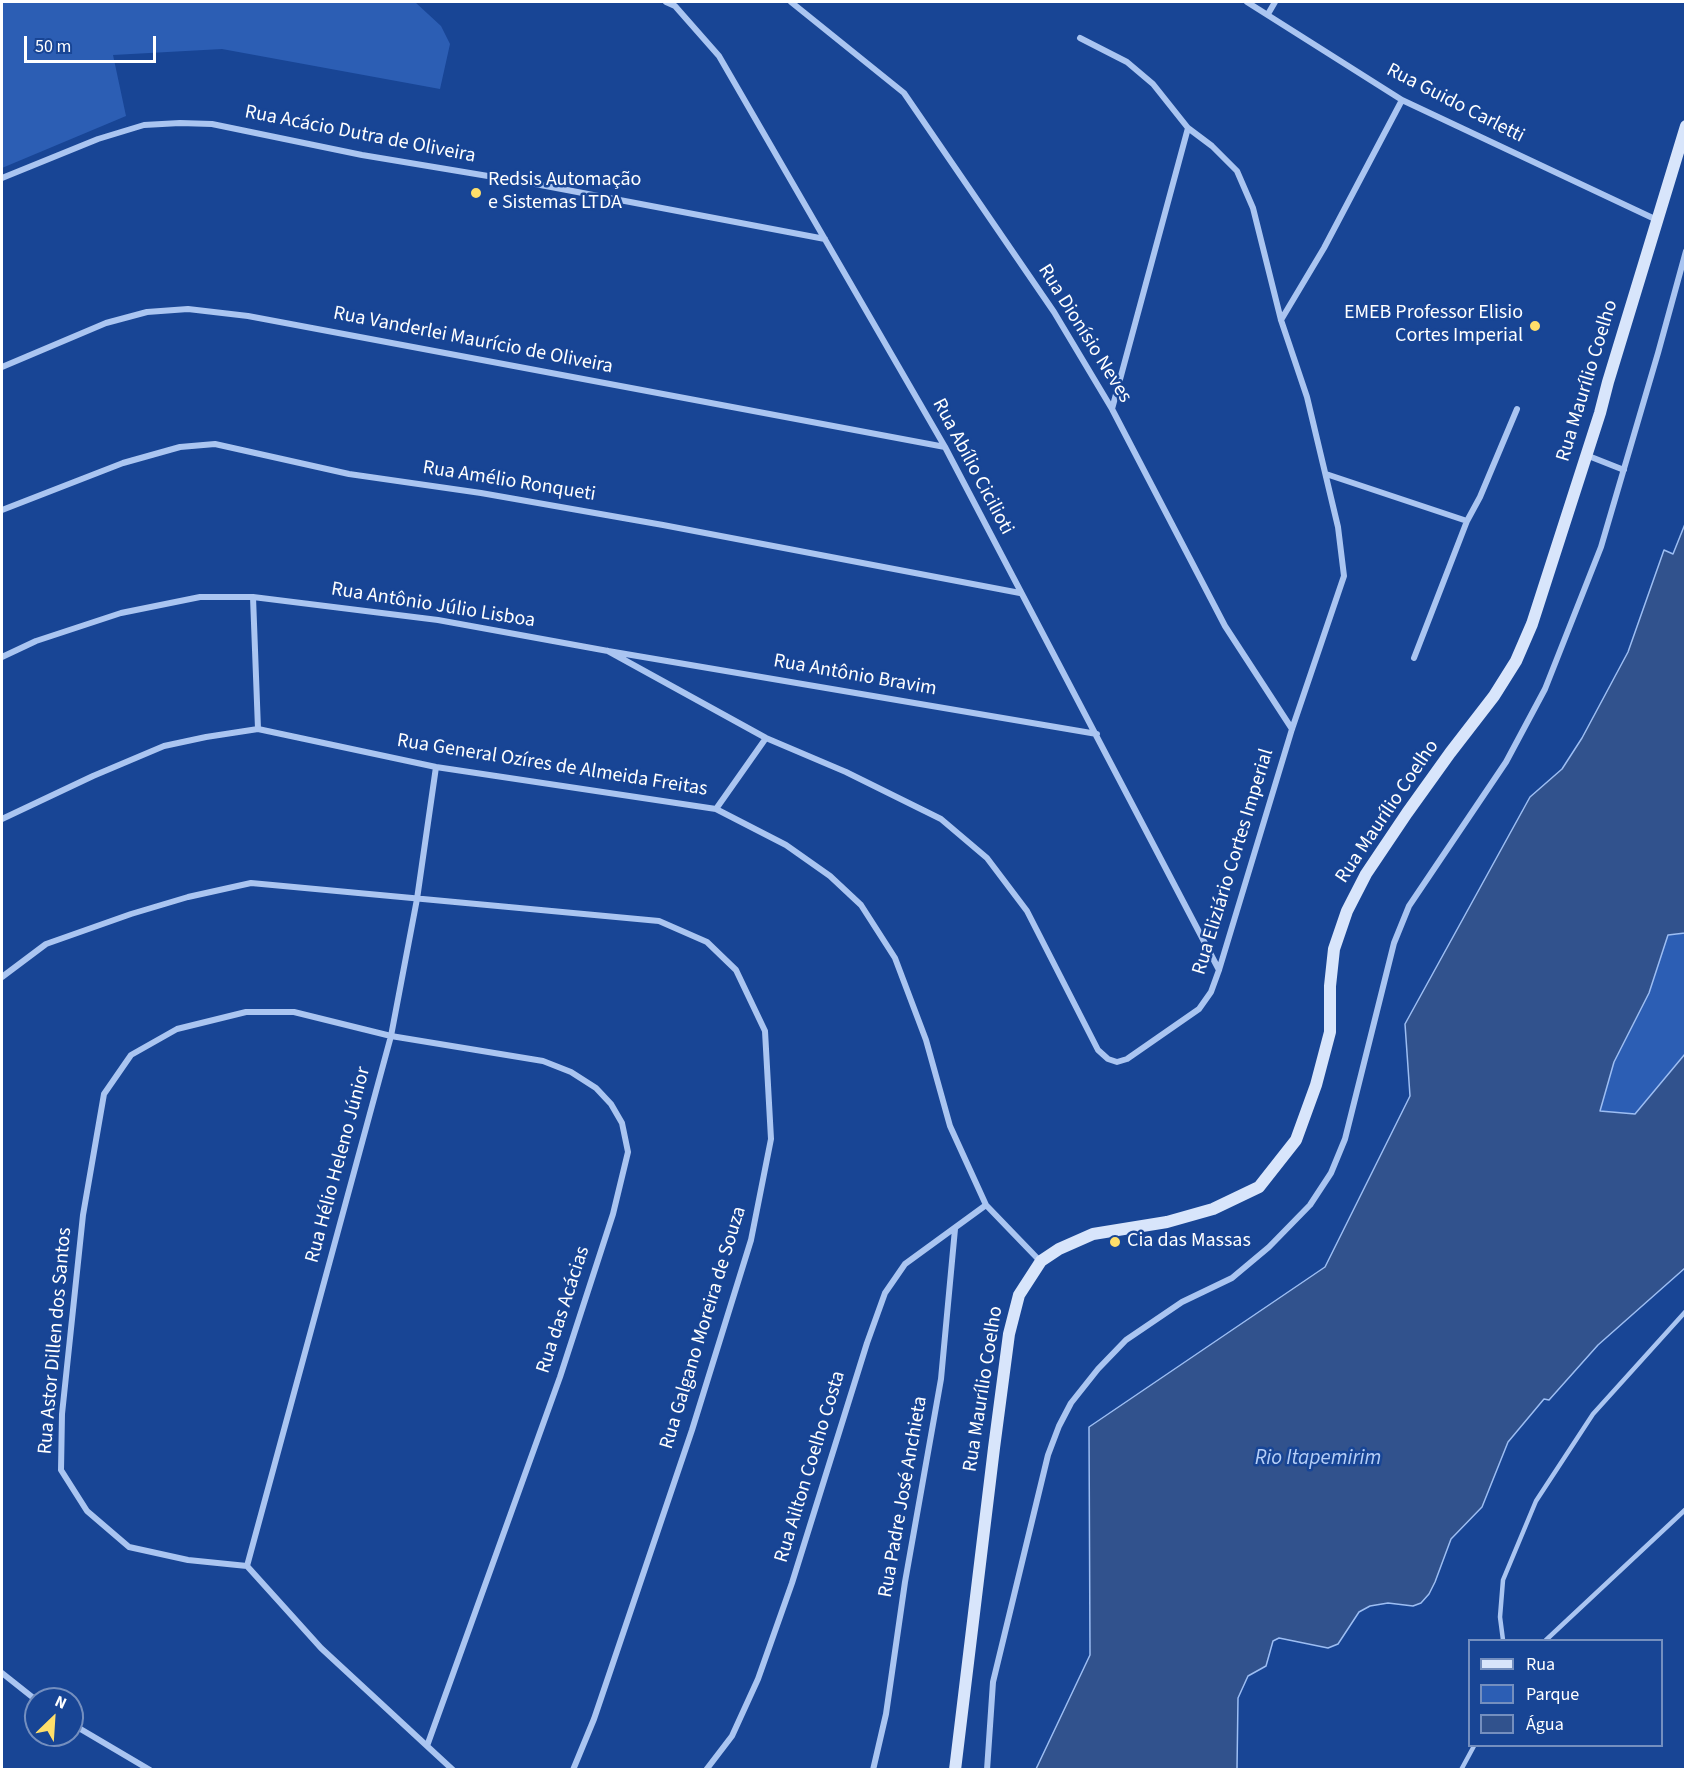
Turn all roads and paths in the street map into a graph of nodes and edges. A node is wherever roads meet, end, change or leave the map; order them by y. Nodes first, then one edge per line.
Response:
1 (666, 2) edge
2 (791, 2) edge
3 (1247, 2) edge
4 (1275, 2) edge
5 (1268, 14) junction
6 (1080, 38) dead end
7 (1402, 100) junction
8 (1686, 126) edge
9 (1188, 128) junction
10 (2, 178) edge
11 (1657, 220) junction
12 (825, 239) junction
13 (1686, 251) edge
14 (1281, 320) junction
15 (2, 367) edge
16 (1112, 409) junction
17 (1517, 409) dead end
18 (945, 447) junction
19 (1586, 455) junction
20 (1624, 470) junction
21 (1326, 474) junction
22 (2, 510) edge
23 (1467, 521) junction
24 (1020, 593) junction
25 (253, 597) junction
26 (608, 651) junction
27 (2, 657) edge
28 (1414, 658) dead end
29 (258, 729) junction
30 (1292, 729) junction
31 (1097, 734) junction
32 (766, 738) junction
33 (436, 767) junction
34 (716, 809) junction
35 (2, 819) edge
36 (417, 899) junction
37 (1219, 970) junction
38 (2, 978) edge
39 (391, 1036) junction
40 (986, 1205) junction
41 (955, 1228) junction
42 (1041, 1261) junction
43 (1686, 1311) edge
44 (1686, 1509) edge
45 (247, 1566) junction
46 (1503, 1639) edge
47 (1548, 1639) edge
48 (2, 1673) edge
49 (24, 1690) edge
50 (84, 1731) edge
51 (427, 1746) junction
52 (1473, 1747) edge
53 (150, 1770) edge
54 (453, 1770) edge
55 (573, 1770) edge
56 (706, 1770) edge
57 (873, 1770) edge
58 (955, 1770) edge
59 (987, 1770) edge
60 (1461, 1770) edge

1 - 12 street, Rua Abílio Cicilioti
2 - 16 street, Rua Dionísio Neves
3 - 5 street, Rua Guido Carletti
4 - 5 street
5 - 7 street, Rua Guido Carletti
6 - 9 street, Rua Eliziário Cortes Imperial
7 - 11 street, Rua Guido Carletti
7 - 14 street
8 - 11 main road, Rua Maurílio Coelho
9 - 14 street, Rua Eliziário Cortes Imperial
9 - 16 street
10 - 12 street, Rua Acácio Dutra de Oliveira
11 - 19 main road, Rua Maurílio Coelho
12 - 18 street, Rua Abílio Cicilioti
13 - 20 street
14 - 21 street, Rua Eliziário Cortes Imperial
15 - 18 street, Rua Vanderlei Maurício de Oliveira
16 - 30 street, Rua Dionísio Neves
17 - 23 street
18 - 24 street, Rua Abílio Cicilioti
19 - 20 street
19 - 42 main road, Rua Maurílio Coelho
20 - 59 street
21 - 23 street
21 - 30 street, Rua Eliziário Cortes Imperial
22 - 24 street, Rua Amélio Ronqueti
23 - 28 street
24 - 31 street, Rua Abílio Cicilioti
25 - 26 street, Rua Antônio Júlio Lisboa
25 - 27 street, Rua Antônio Júlio Lisboa
25 - 29 street
26 - 31 street, Rua Antônio Bravim
26 - 32 street, Rua Eliziário Cortes Imperial
29 - 33 street, Rua General Ozíres de Almeida Freitas
29 - 35 street, Rua General Ozíres de Almeida Freitas
30 - 37 street, Rua Eliziário Cortes Imperial
31 - 37 street, Rua Abílio Cicilioti
32 - 34 street
32 - 37 street, Rua Eliziário Cortes Imperial
33 - 34 street, Rua General Ozíres de Almeida Freitas
33 - 36 street, Rua Hélio Heleno Júnior
34 - 40 street, Rua General Ozíres de Almeida Freitas
36 - 38 street, Rua Galgano Moreira de Souza
36 - 39 street, Rua Hélio Heleno Júnior
36 - 55 street, Rua Galgano Moreira de Souza
39 - 45 street, Rua Hélio Heleno Júnior
39 - 45 street, Rua Astor Dillen dos Santos
39 - 51 street, Rua das Acácias
40 - 41 street, Rua Ailton Coelho Costa
40 - 42 street, Rua General Ozíres de Almeida Freitas
41 - 56 street, Rua Ailton Coelho Costa
41 - 57 street, Rua Padre José Anchieta
42 - 58 main road, Rua Maurílio Coelho
43 - 46 lane
44 - 47 lane
45 - 51 street
48 - 49 street
50 - 53 street
51 - 54 street
52 - 60 lane

